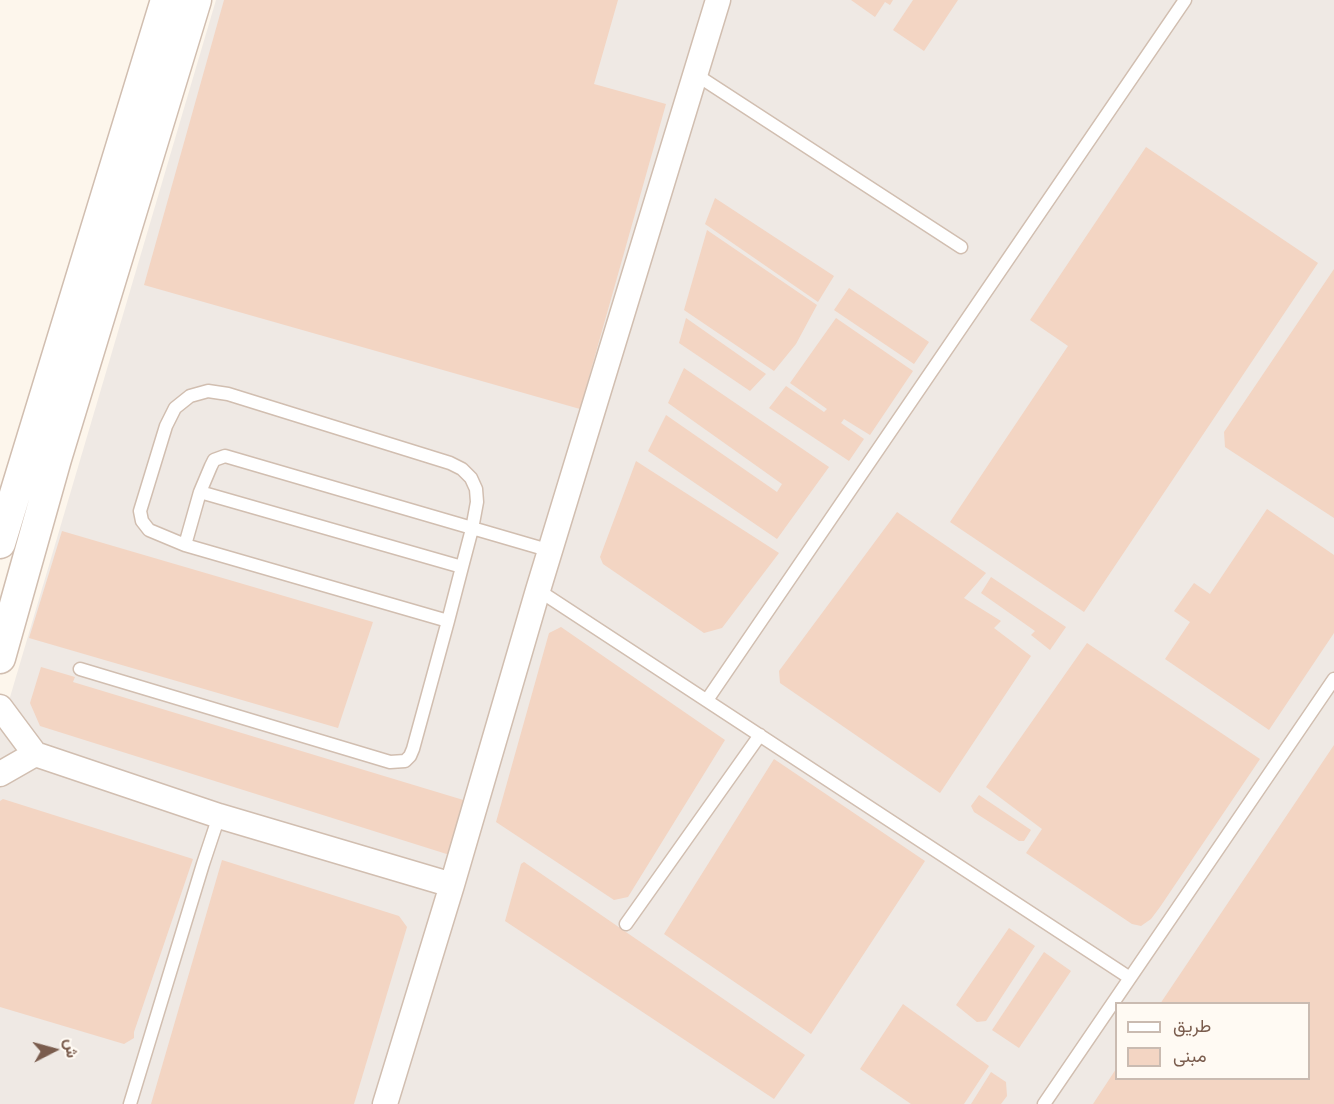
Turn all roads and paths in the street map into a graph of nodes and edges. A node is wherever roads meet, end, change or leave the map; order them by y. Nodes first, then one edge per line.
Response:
1 (166, 0) edge
2 (196, 0) edge
3 (718, 0) edge
4 (1185, 0) edge
5 (695, 74) junction
6 (961, 247) dead end
7 (200, 492) junction
8 (472, 529) junction
9 (0, 543) edge
10 (185, 544) junction
11 (551, 551) junction
12 (462, 567) junction
13 (538, 590) junction
14 (448, 621) junction
15 (0, 658) edge
16 (80, 669) dead end
17 (1334, 679) edge
18 (706, 700) junction
19 (0, 707) edge
20 (760, 735) junction
21 (35, 754) junction
22 (0, 774) edge
23 (219, 816) junction
24 (452, 885) junction
25 (626, 924) dead end
26 (1130, 978) junction
27 (130, 1104) edge
28 (385, 1104) edge
29 (1044, 1104) edge

1 - 9 street
2 - 15 street
3 - 5 street
4 - 18 lane
5 - 6 lane
5 - 11 street
7 - 8 lane
7 - 10 lane
7 - 12 lane
8 - 10 lane
8 - 11 lane
8 - 12 lane
10 - 14 lane
11 - 13 street
12 - 14 lane
13 - 18 lane
13 - 24 street
14 - 16 lane
17 - 26 lane
18 - 20 lane
19 - 21 street
20 - 25 lane
20 - 26 lane
21 - 22 street
21 - 23 street
23 - 24 street
23 - 27 lane
24 - 28 street
26 - 29 lane

